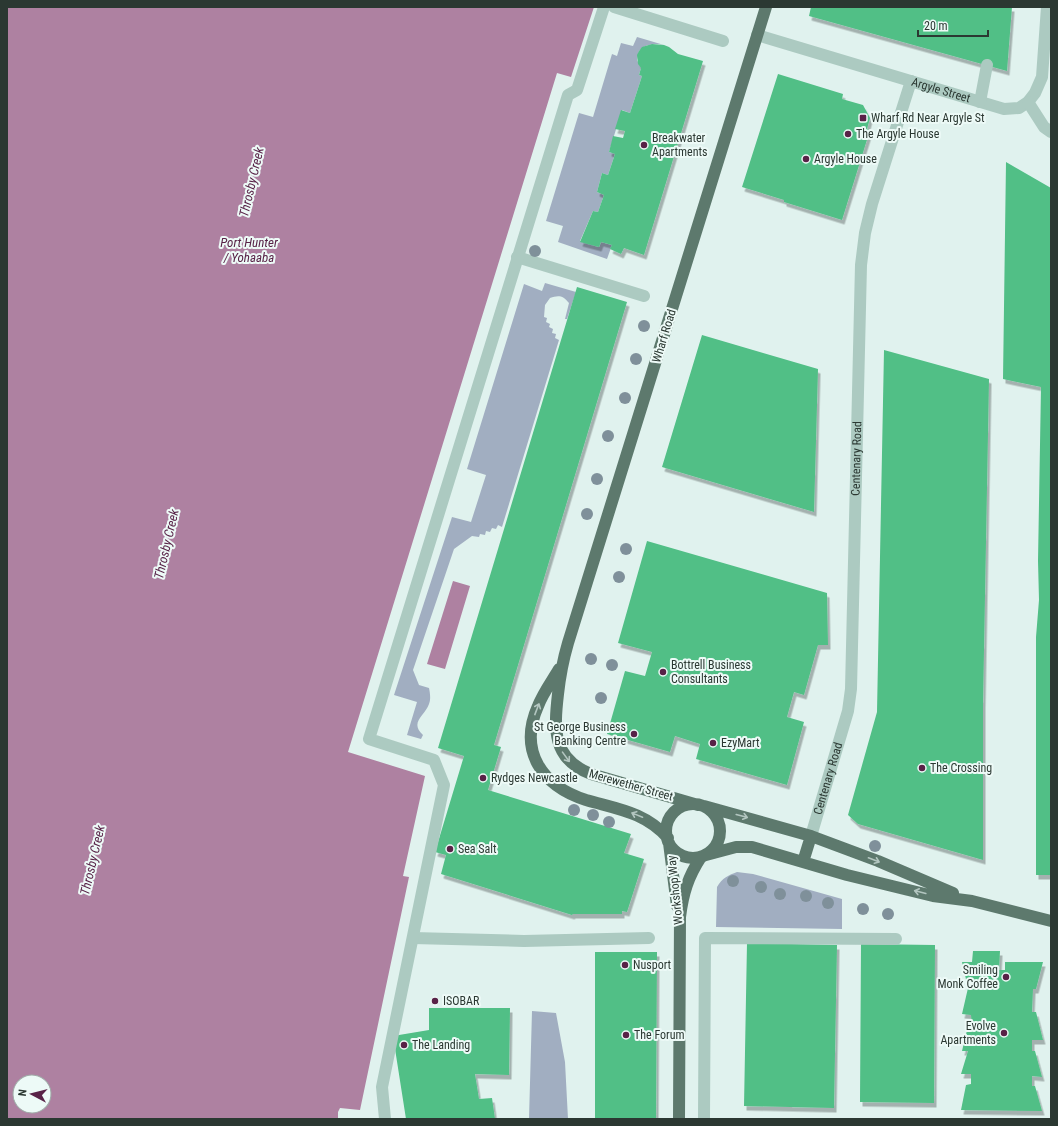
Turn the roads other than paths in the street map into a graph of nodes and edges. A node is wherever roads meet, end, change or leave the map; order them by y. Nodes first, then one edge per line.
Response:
1 (604, 7) edge
2 (614, 7) edge
3 (766, 7) edge
4 (1047, 7) edge
5 (757, 35) junction
6 (723, 41) dead end
7 (987, 65) dead end
8 (911, 81) junction
9 (980, 102) junction
10 (1028, 102) junction
11 (1051, 132) edge
12 (517, 257) junction
13 (644, 296) dead end
14 (562, 664) junction
15 (701, 806) junction
16 (810, 836) junction
17 (668, 840) junction
18 (703, 856) junction
19 (803, 862) junction
20 (972, 901) junction
21 (1051, 921) edge
22 (679, 937) junction
23 (413, 938) junction
24 (649, 938) dead end
25 (896, 939) dead end
26 (385, 1119) edge
27 (679, 1119) edge
28 (704, 1119) edge

1 - 12 street
2 - 6 street
3 - 5 main road, Wharf Road
4 - 10 street
5 - 8 street, Argyle Street
5 - 14 main road, Wharf Road
7 - 9 street
8 - 9 street, Argyle Street
8 - 16 street, Centenary Road
9 - 10 street, Argyle Street
10 - 11 street
12 - 13 street
12 - 23 street
14 -> 15 main road, Merewether Street
17 -> 14 main road
15 -> 16 main road, Merewether Street
15 - 17 main road
15 - 18 main road
16 - 19 main road
16 -> 20 main road, Merewether Street
17 - 18 main road
17 - 22 main road, Workshop Way
18 - 19 main road, Merewether Street
18 - 22 main road, Workshop Way
20 -> 19 main road, Merewether Street
20 - 21 main road, Merewether Street
22 - 27 main road, Workshop Way
23 - 24 street
23 - 26 street
25 - 28 street

